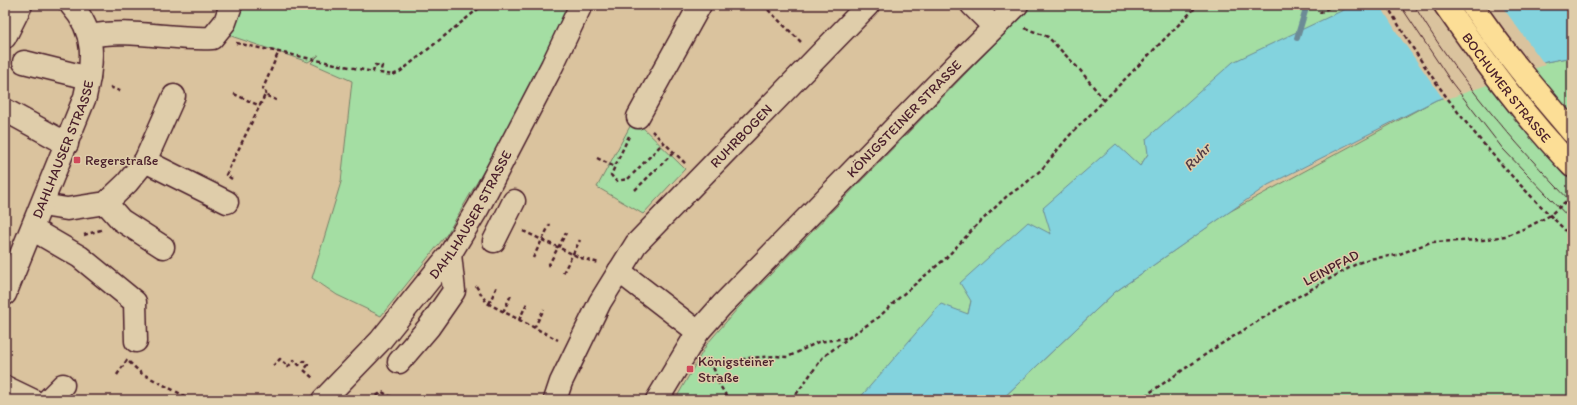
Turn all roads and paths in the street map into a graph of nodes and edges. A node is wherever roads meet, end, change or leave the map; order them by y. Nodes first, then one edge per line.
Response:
1 (21, 5) edge
2 (71, 5) edge
3 (232, 5) edge
4 (483, 5) edge
5 (581, 5) edge
6 (700, 5) edge
7 (763, 5) edge
8 (868, 5) edge
9 (972, 5) edge
10 (1017, 5) edge
11 (1198, 5) edge
12 (1334, 5) edge
13 (1387, 5) edge
14 (1445, 5) edge
15 (1472, 5) edge
16 (1319, 13) dead end
17 (998, 24) junction
18 (89, 36) junction
19 (5, 37) edge
20 (212, 38) junction
21 (802, 43) dead end
22 (279, 51) junction
23 (24, 62) dead end
24 (89, 78) junction
25 (234, 94) dead end
26 (265, 95) junction
27 (174, 96) dead end
28 (276, 100) dead end
29 (1104, 100) junction
30 (260, 106) junction
31 (5, 110) edge
32 (643, 122) junction
33 (1572, 132) edge
34 (664, 142) junction
35 (67, 144) junction
36 (673, 150) junction
37 (597, 158) dead end
38 (682, 160) dead end
39 (145, 161) junction
40 (1572, 166) edge
41 (615, 167) junction
42 (237, 181) dead end
43 (635, 190) dead end
44 (1572, 196) edge
45 (514, 201) dead end
46 (227, 202) dead end
47 (106, 203) junction
48 (42, 205) junction
49 (478, 208) junction
50 (550, 224) dead end
51 (32, 229) junction
52 (527, 233) dead end
53 (566, 233) dead end
54 (1572, 237) edge
55 (542, 240) junction
56 (580, 240) dead end
57 (163, 247) dead end
58 (557, 248) junction
59 (450, 254) junction
60 (573, 254) junction
61 (533, 258) dead end
62 (581, 258) dead end
63 (548, 266) dead end
64 (619, 271) junction
65 (563, 273) dead end
66 (472, 280) dead end
67 (497, 286) dead end
68 (512, 293) dead end
69 (5, 294) edge
70 (528, 301) dead end
71 (489, 304) junction
72 (544, 310) dead end
73 (503, 312) junction
74 (519, 320) junction
75 (534, 328) junction
76 (539, 331) dead end
77 (698, 332) junction
78 (849, 338) junction
79 (136, 341) dead end
80 (686, 352) junction
81 (399, 362) dead end
82 (707, 364) junction
83 (273, 366) dead end
84 (117, 374) dead end
85 (310, 375) dead end
86 (5, 387) edge
87 (342, 390) edge
88 (32, 400) edge
89 (192, 400) edge
90 (323, 400) edge
91 (371, 400) edge
92 (397, 400) edge
93 (555, 400) edge
94 (657, 400) edge
95 (729, 400) edge
96 (792, 400) edge
97 (1139, 400) edge

1 - 19 street
2 - 18 street, DAHLHAUSER STRASSE
3 - 20 street
4 - 22 path
5 - 49 street, DAHLHAUSER STRASSE
6 - 32 street
7 - 21 path
8 - 64 street, RUHRBOGEN
9 - 17 street
10 - 17 street, KÖNIGSTEINER STRASSE
11 - 29 path
12 - 16 path
13 - 54 path, bridge
14 - 40 main road, BOCHUMER STRASSE
15 - 33 main road, BOCHUMER STRASSE
17 - 29 path
17 - 77 street, KÖNIGSTEINER STRASSE
18 - 20 street
18 - 24 street, DAHLHAUSER STRASSE
20 - 22 path
22 - 26 path
23 - 24 street
24 - 35 street, DAHLHAUSER STRASSE
25 - 30 path
26 - 28 path
26 - 30 path
27 - 39 street
29 - 78 path
30 - 42 path
31 - 35 street
32 - 34 path
32 - 41 path
34 - 36 path
34 - 41 path
35 - 48 street, DAHLHAUSER STRASSE
36 - 38 path
36 - 43 path
37 - 41 path
39 - 46 street
39 - 47 street
44 - 97 path, LEINPFAD
45 - 49 street
47 - 48 street
47 - 57 street
48 - 51 street, DAHLHAUSER STRASSE
49 - 59 street, DAHLHAUSER STRASSE
50 - 55 path
51 - 69 street, DAHLHAUSER STRASSE
51 - 79 street
52 - 55 path
53 - 58 path
55 - 58 path
55 - 61 path
56 - 60 path
58 - 60 path
58 - 63 path
59 - 81 street
59 - 87 street, DAHLHAUSER STRASSE
60 - 62 path
60 - 65 path
64 - 77 street
64 - 93 street, RUHRBOGEN
66 - 71 path
67 - 71 path
68 - 73 path
70 - 74 path
71 - 73 path
72 - 75 path
73 - 74 path
74 - 75 path
75 - 76 path
77 - 80 street, KÖNIGSTEINER STRASSE
78 - 82 path
78 - 96 path
80 - 82 path
80 - 94 street, KÖNIGSTEINER STRASSE
82 - 95 path
83 - 85 path
84 - 89 path
86 - 88 street
87 - 90 street, DAHLHAUSER STRASSE
91 - 92 path

